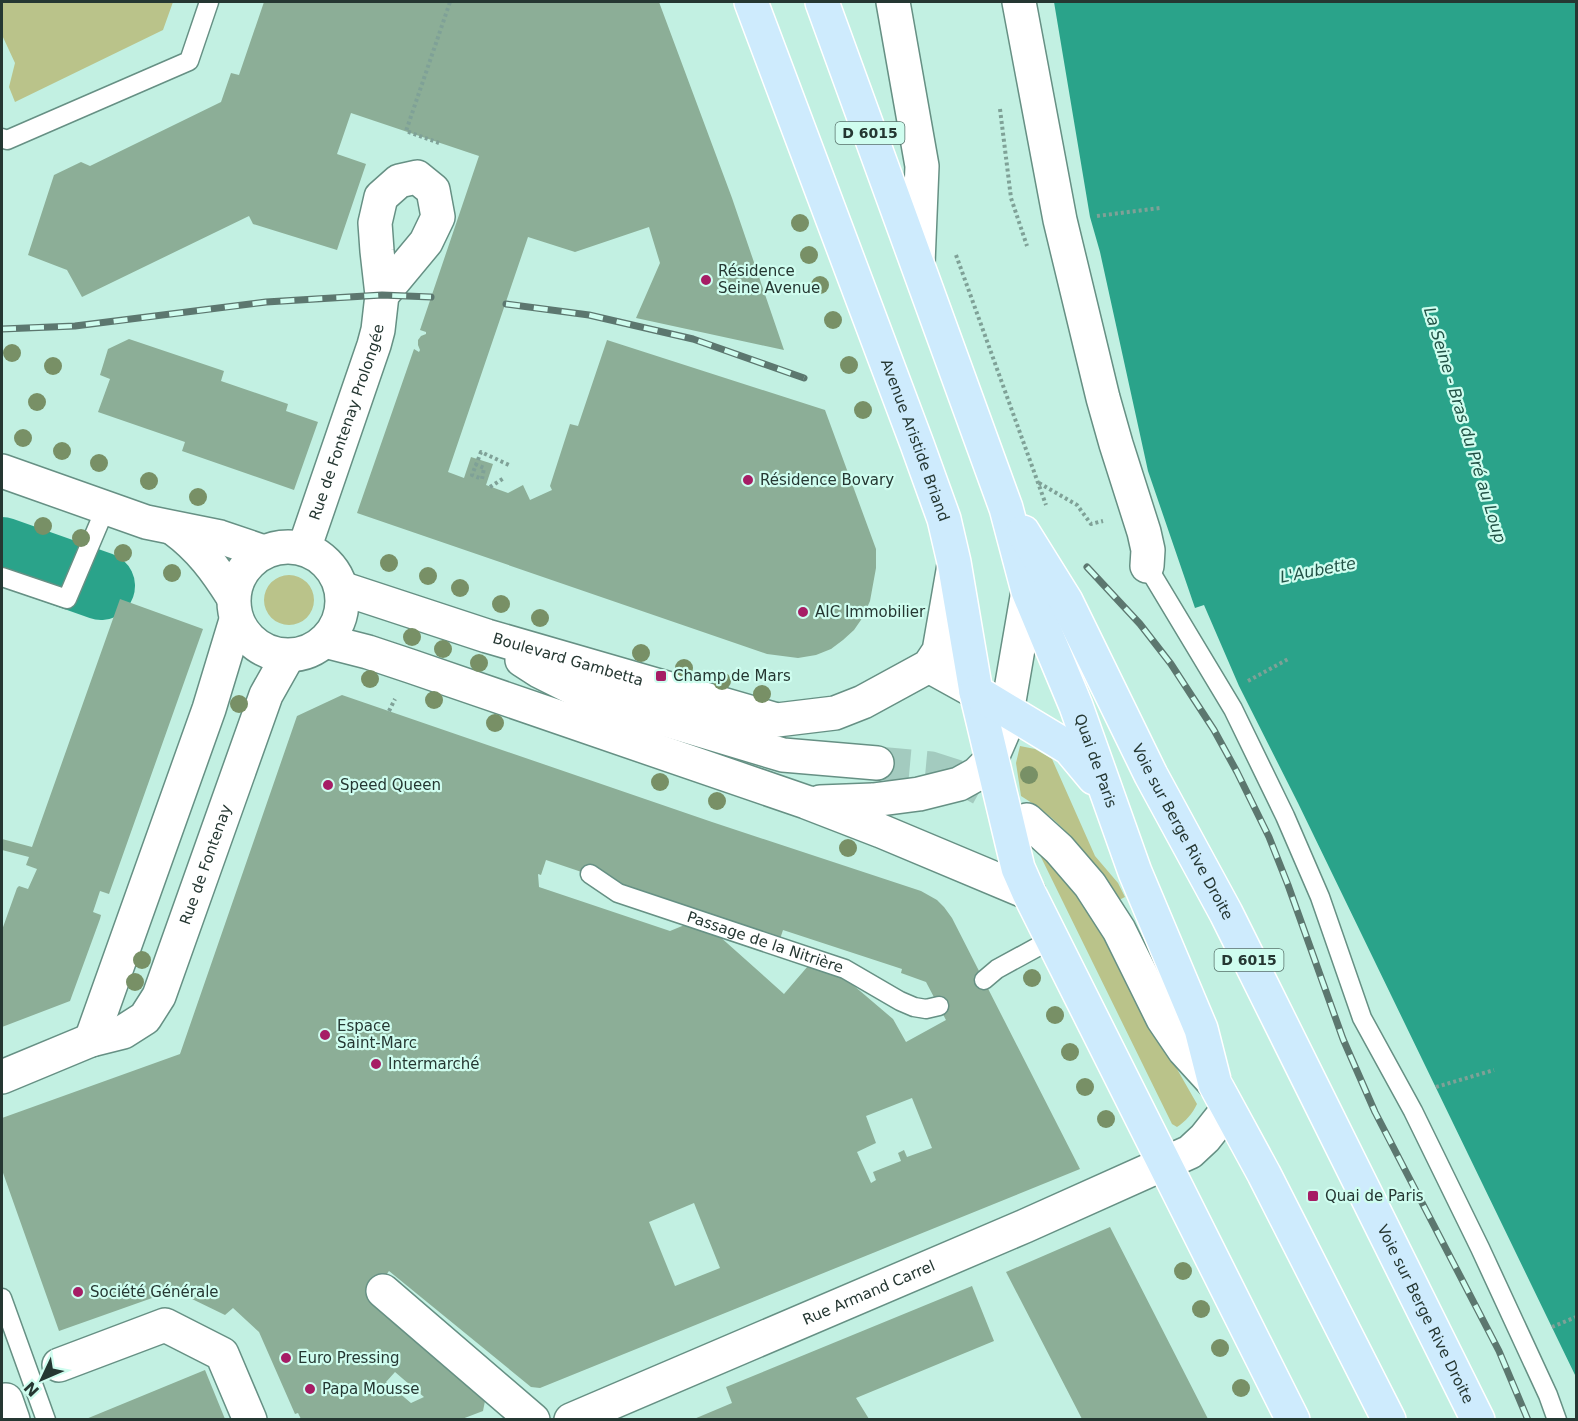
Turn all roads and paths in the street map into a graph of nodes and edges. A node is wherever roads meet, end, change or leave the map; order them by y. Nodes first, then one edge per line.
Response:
1 (209, 2) edge
2 (450, 2) edge
3 (751, 2) edge
4 (822, 2) edge
5 (893, 2) edge
6 (1019, 2) edge
7 (2, 138) edge
8 (439, 143) dead end
9 (1160, 208) dead end
10 (1090, 217) dead end
11 (918, 264) junction
12 (382, 295) dead end
13 (475, 464) dead end
14 (509, 465) dead end
15 (2, 471) edge
16 (504, 478) dead end
17 (1038, 482) dead end
18 (490, 487) dead end
19 (106, 507) junction
20 (1006, 508) junction
21 (1108, 520) dead end
22 (172, 528) junction
23 (304, 549) junction
24 (264, 552) junction
25 (954, 562) junction
26 (1147, 566) joint
27 (2, 577) edge
28 (341, 588) junction
29 (1028, 591) junction
30 (235, 608) junction
31 (487, 636) junction
32 (325, 641) junction
33 (288, 656) junction
34 (1290, 658) dead end
35 (929, 666) junction
36 (1239, 686) dead end
37 (975, 692) junction
38 (1007, 711) junction
39 (991, 759) junction
40 (877, 763) tunnel mouth
41 (1108, 795) junction
42 (806, 802) junction
43 (1027, 820) dead end
44 (590, 874) dead end
45 (1029, 893) junction
46 (1052, 939) junction
47 (984, 980) dead end
48 (939, 1006) dead end
49 (91, 1040) junction
50 (1494, 1070) dead end
51 (2, 1077) edge
52 (1436, 1087) dead end
53 (1222, 1096) junction
54 (1165, 1163) junction
55 (382, 1291) dead end
56 (2, 1298) edge
57 (1576, 1317) edge
58 (1552, 1327) dead end
59 (59, 1365) dead end
60 (2, 1402) edge
61 (14, 1419) edge
62 (46, 1419) edge
63 (250, 1419) edge
64 (533, 1419) edge
65 (570, 1419) edge
66 (1293, 1419) edge
67 (1389, 1419) edge
68 (1478, 1419) edge
69 (1557, 1419) edge

1 - 7 lane
2 - 8 path
3 - 25 main road, Avenue Aristide Briand
4 - 11 main road, D 6015
5 - 11 street
6 - 26 street
9 - 10 path
11 - 20 main road, D 6015
12 - 23 street, Rue de Fontenay Prolongée
13 - 14 path
15 - 19 street
16 - 18 path
17 - 21 path
19 - 22 street
19 - 27 lane
20 - 29 main road, D 6015
20 - 68 main road, Voie sur Berge Rive Droite / D 6015
22 - 24 street
22 - 30 street
23 - 24 street
23 - 28 street
24 - 30 street
25 - 35 street
25 - 37 main road, Avenue Aristide Briand
26 - 69 lane
28 - 31 street, Boulevard Gambetta
28 - 32 street
29 - 38 street
29 - 41 main road, Quai de Paris / D 6015
30 - 33 street
30 - 49 street
31 - 35 street, Boulevard Gambetta
31 - 40 street
32 - 33 street
32 - 42 street
33 - 49 street, Rue de Fontenay
34 - 36 path
35 - 37 street
37 - 38 main road
37 - 39 main road, Avenue Aristide Briand
38 - 39 street
38 - 41 main road
39 - 42 street
39 - 45 main road, Avenue Aristide Briand
41 - 53 main road, Quai de Paris / D 6015
42 - 45 street
43 - 53 street
44 - 48 lane, Passage de la Nitrière
45 - 46 main road
46 - 47 lane
46 - 54 main road
49 - 51 street, Rue de Fontenay
50 - 52 path
53 - 54 street, Rue Armand Carrel
53 - 67 main road, Quai de Paris / D 6015
54 - 65 street, Rue Armand Carrel
54 - 66 main road
55 - 64 street
56 - 62 lane
57 - 58 path
59 - 63 street
60 - 61 street

